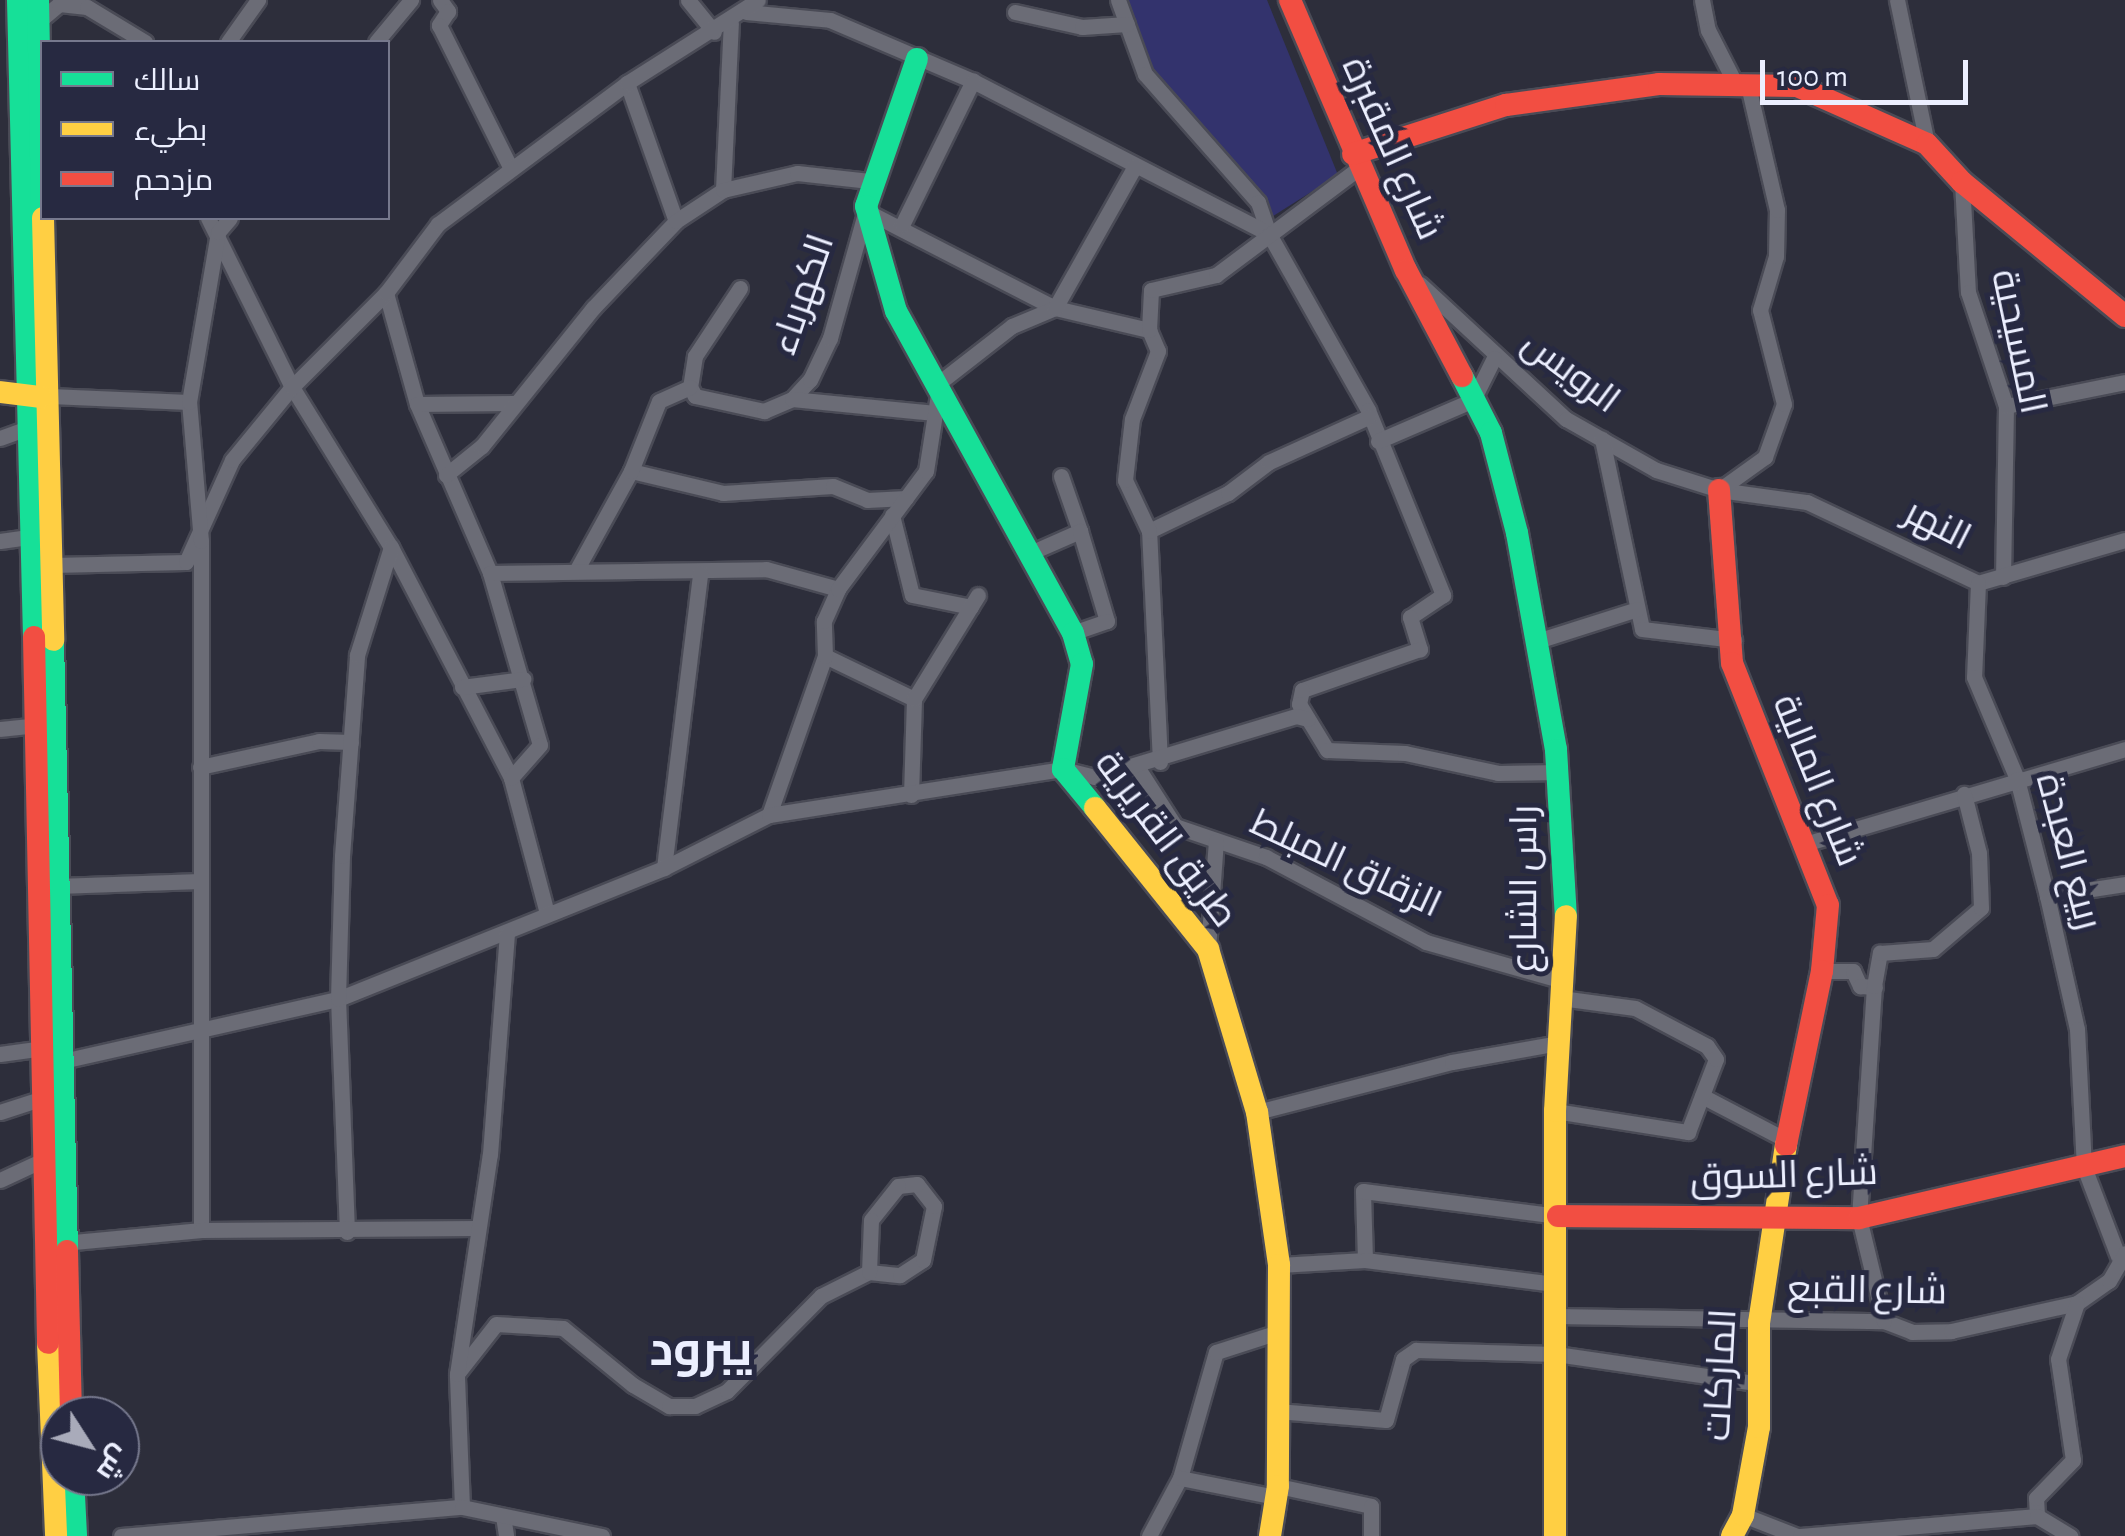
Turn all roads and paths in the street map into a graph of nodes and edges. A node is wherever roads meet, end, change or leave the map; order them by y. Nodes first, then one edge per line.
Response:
1 (18, 0) edge
2 (91, 0) edge
3 (258, 0) edge
4 (411, 0) edge
5 (440, 0) edge
6 (688, 0) edge
7 (1118, 0) edge
8 (1290, 0) edge
9 (1702, 0) edge
10 (1897, 0) edge
11 (752, 6) edge
12 (39, 11) edge
13 (1015, 12) dead end
14 (104, 23) junction
15 (731, 23) junction
16 (1127, 24) junction
17 (714, 32) junction
18 (113, 40) edge
19 (142, 40) edge
20 (229, 40) edge
21 (378, 40) edge
22 (917, 59) junction
23 (40, 77) edge
24 (973, 81) junction
25 (626, 84) junction
26 (1742, 85) junction
27 (1926, 144) junction
28 (1356, 161) junction
29 (1135, 166) junction
30 (511, 169) junction
31 (870, 180) junction
32 (1962, 182) junction
33 (723, 190) junction
34 (868, 209) junction
35 (43, 220) edge
36 (209, 220) edge
37 (228, 220) edge
38 (676, 221) junction
39 (902, 225) junction
40 (218, 232) junction
41 (1270, 234) junction
42 (1406, 270) junction
43 (740, 288) dead end
44 (386, 294) junction
45 (1055, 308) junction
46 (2125, 316) edge
47 (1149, 330) junction
48 (1494, 358) junction
49 (940, 382) junction
50 (2125, 382) edge
51 (292, 386) junction
52 (690, 386) junction
53 (0, 392) edge
54 (40, 397) junction
55 (792, 399) junction
56 (1472, 400) junction
57 (189, 402) junction
58 (512, 403) junction
59 (418, 404) junction
60 (2006, 406) junction
61 (935, 413) junction
62 (1368, 418) junction
63 (31, 428) junction
64 (0, 438) edge
65 (1602, 439) junction
66 (1378, 442) junction
67 (631, 471) junction
68 (446, 475) junction
69 (1061, 476) dead end
70 (1719, 490) junction
71 (906, 498) junction
72 (892, 515) junction
73 (1080, 531) junction
74 (1150, 531) junction
75 (34, 536) junction
76 (2125, 540) edge
77 (0, 541) edge
78 (201, 541) junction
79 (391, 547) junction
80 (1030, 553) junction
81 (52, 565) junction
82 (577, 569) junction
83 (490, 573) junction
84 (700, 573) junction
85 (2003, 577) junction
86 (1978, 584) junction
87 (838, 588) junction
88 (1637, 609) junction
89 (1073, 633) junction
90 (1734, 640) junction
91 (1537, 642) junction
92 (825, 656) junction
93 (523, 679) junction
94 (462, 687) junction
95 (914, 699) junction
96 (1308, 719) junction
97 (38, 725) junction
98 (0, 729) edge
99 (351, 742) junction
100 (2125, 749) edge
101 (1160, 762) junction
102 (1136, 765) junction
103 (200, 768) junction
104 (1063, 769) junction
105 (1560, 772) junction
106 (512, 778) junction
107 (2018, 778) junction
108 (911, 794) junction
109 (1964, 794) junction
110 (769, 815) junction
111 (1216, 841) junction
112 (1808, 843) junction
113 (664, 868) junction
114 (200, 881) junction
115 (2125, 884) edge
116 (57, 886) junction
117 (2047, 896) junction
118 (546, 910) junction
119 (507, 934) junction
120 (1208, 949) junction
121 (1822, 971) junction
122 (1875, 988) junction
123 (1560, 989) junction
124 (338, 999) junction
125 (200, 1036) junction
126 (1559, 1043) junction
127 (0, 1054) edge
128 (50, 1059) junction
129 (1702, 1096) junction
130 (43, 1098) junction
131 (1555, 1110) junction
132 (0, 1112) edge
133 (1256, 1112) junction
134 (1790, 1142) junction
135 (2125, 1156) edge
136 (41, 1161) junction
137 (2084, 1167) junction
138 (0, 1180) edge
139 (1772, 1215) junction
140 (1558, 1216) junction
141 (1859, 1218) junction
142 (478, 1228) junction
143 (201, 1230) junction
144 (347, 1232) junction
145 (63, 1243) junction
146 (2122, 1254) edge
147 (1365, 1260) junction
148 (1279, 1265) junction
149 (869, 1272) junction
150 (1556, 1284) junction
151 (2077, 1303) junction
152 (1555, 1316) junction
153 (1884, 1321) junction
154 (1758, 1323) junction
155 (1278, 1332) junction
156 (1556, 1354) junction
157 (458, 1374) junction
158 (1756, 1383) junction
159 (70, 1396) edge
160 (1277, 1411) junction
161 (1180, 1478) junction
162 (1277, 1491) junction
163 (74, 1496) edge
164 (462, 1507) junction
165 (503, 1516) junction
166 (2013, 1516) junction
167 (2037, 1516) junction
168 (369, 1517) junction
169 (1738, 1525) edge
170 (242, 1531) edge
171 (56, 1536) edge
172 (76, 1536) edge
173 (121, 1536) edge
174 (372, 1536) edge
175 (506, 1536) edge
176 (602, 1536) edge
177 (1149, 1536) edge
178 (1270, 1536) edge
179 (1371, 1536) edge
180 (1556, 1536) edge
181 (1799, 1536) edge
182 (2012, 1536) edge
183 (2070, 1536) edge

1 - 54 street
2 - 14 street
3 - 20 street
4 - 21 street
5 - 30 street
6 - 17 street
7 - 16 street
8 - 28 street, شارع المقبرة
9 - 26 street
10 - 27 street
11 - 15 street
11 - 22 street
12 - 14 street
12 - 23 street
13 - 16 street
14 - 18 street
14 - 19 street
15 - 17 street
15 - 33 street
16 - 41 street
17 - 25 street
22 - 24 street
22 - 31 street, طريق القريرية
24 - 29 street
24 - 39 street
25 - 30 street
25 - 38 street
26 - 27 street
26 - 28 street
26 - 70 street
27 - 32 street
28 - 41 street
28 - 42 street, شارع المقبرة
29 - 41 street
29 - 45 street
30 - 44 street
31 - 33 street
31 - 34 street, طريق القريرية
32 - 46 street
32 - 60 street, المسيحية
33 - 38 street
34 - 39 street
34 - 49 street, طريق القريرية
34 - 55 street, الكهرباء
35 - 54 street
36 - 40 street
37 - 40 street
38 - 58 street
39 - 45 street
40 - 51 street
40 - 57 street
41 - 47 street
41 - 62 street
42 - 48 street, الرويس
42 - 56 street, راس الشارع
43 - 52 street
44 - 51 street
44 - 59 street
45 - 47 street
45 - 49 street
47 - 74 street
48 - 56 street
48 - 65 street, الرويس
49 - 61 street
49 - 80 street, طريق القريرية
50 - 60 street
51 - 78 street
51 - 79 street
52 - 55 street
52 - 67 street
53 - 54 street
54 - 57 street
54 - 63 street
54 - 81 street
55 - 61 street
56 - 66 street
56 - 91 street, راس الشارع
57 - 78 street
58 - 59 street
58 - 68 street
59 - 68 street
60 - 85 street, المسيحية
61 - 71 street
62 - 66 street
62 - 74 street
63 - 64 street
63 - 75 street
65 - 70 street, الرويس
65 - 88 street
66 - 96 street
67 - 71 street
67 - 82 street
68 - 83 street
69 - 73 street
70 - 86 street, النهر
70 - 90 street, شارع المالية
71 - 72 street
72 - 87 street
72 - 95 street
73 - 80 street
73 - 89 street
74 - 101 street
75 - 77 street
75 - 97 street
76 - 85 street, النهر
78 - 81 street
78 - 103 street
79 - 94 street
79 - 99 street
80 - 89 street, طريق القريرية
81 - 116 street
82 - 83 street
82 - 84 street
83 - 93 street
84 - 87 street
84 - 113 street
85 - 86 street, النهر
86 - 107 street, ربيع العبدة
87 - 92 street
88 - 90 street
88 - 91 street
89 - 104 street, طريق القريرية
90 - 112 street, شارع المالية
91 - 105 street, راس الشارع
92 - 95 street
92 - 110 street
93 - 94 street
93 - 106 street
94 - 106 street
95 - 108 street
96 - 101 street
96 - 105 street
97 - 98 street
97 - 128 street
99 - 103 street
99 - 124 street
100 - 107 street
101 - 102 street
102 - 104 street
102 - 111 street, الزقاق المبلط
103 - 114 street
104 - 108 street
104 - 120 street, طريق القريرية
105 - 123 street, راس الشارع
106 - 118 street
107 - 109 street
107 - 117 street, ربيع العبدة
108 - 110 street
109 - 112 street
109 - 122 street
110 - 113 street
111 - 120 street
111 - 123 street, الزقاق المبلط
112 - 121 street, شارع المالية
113 - 118 street
114 - 116 street
114 - 125 street
115 - 117 street
116 - 128 street
117 - 137 street, ربيع العبدة
118 - 119 street
119 - 124 street
119 - 142 street
120 - 133 street, طريق القريرية
121 - 122 street
121 - 134 street, شارع المالية
122 - 141 street
123 - 126 street, راس الشارع
123 - 129 street, الزقاق المبلط
124 - 125 street
124 - 144 street
125 - 128 street
125 - 143 street
126 - 131 street, راس الشارع
126 - 133 street
127 - 128 street
128 - 130 street
128 - 145 street
129 - 131 street
129 - 134 street
130 - 132 street
130 - 136 street
131 - 140 street, راس الشارع
133 - 148 street, طريق القريرية
134 - 139 street, شارع المالية
135 - 137 street, شارع السوق
136 - 138 street
136 - 171 street
137 - 141 street, شارع السوق
137 - 146 street, ربيع العبدة
139 - 140 street, شارع السوق
139 - 141 street, شارع السوق
139 - 154 street, الماركات
140 - 147 street
140 - 150 street, راس الشارع
141 - 153 street
142 - 144 street
142 - 157 street
143 - 144 street
143 - 145 street
145 - 159 street
146 - 151 street, شارع القبع
147 - 148 street
147 - 150 street
148 - 155 street, طريق القريرية
149 - 149 street
149 - 157 street
150 - 152 street, راس الشارع
151 - 153 street, شارع القبع
151 - 167 street
152 - 154 street, شارع القبع
152 - 156 street, راس الشارع
153 - 154 street, شارع القبع
154 - 158 street, الماركات
155 - 160 street, طريق القريرية
155 - 161 street
156 - 158 street
156 - 160 street
156 - 180 street, راس الشارع
157 - 164 street
158 - 169 street, الماركات
160 - 162 street, طريق القريرية
161 - 162 street
161 - 177 street
162 - 178 street, طريق القريرية
162 - 179 street
163 - 172 street
164 - 165 street
164 - 168 street
165 - 175 street
165 - 176 street
166 - 167 street
166 - 181 street
166 - 182 street
167 - 183 street
168 - 170 street
168 - 174 street
169 - 181 street
170 - 173 street

